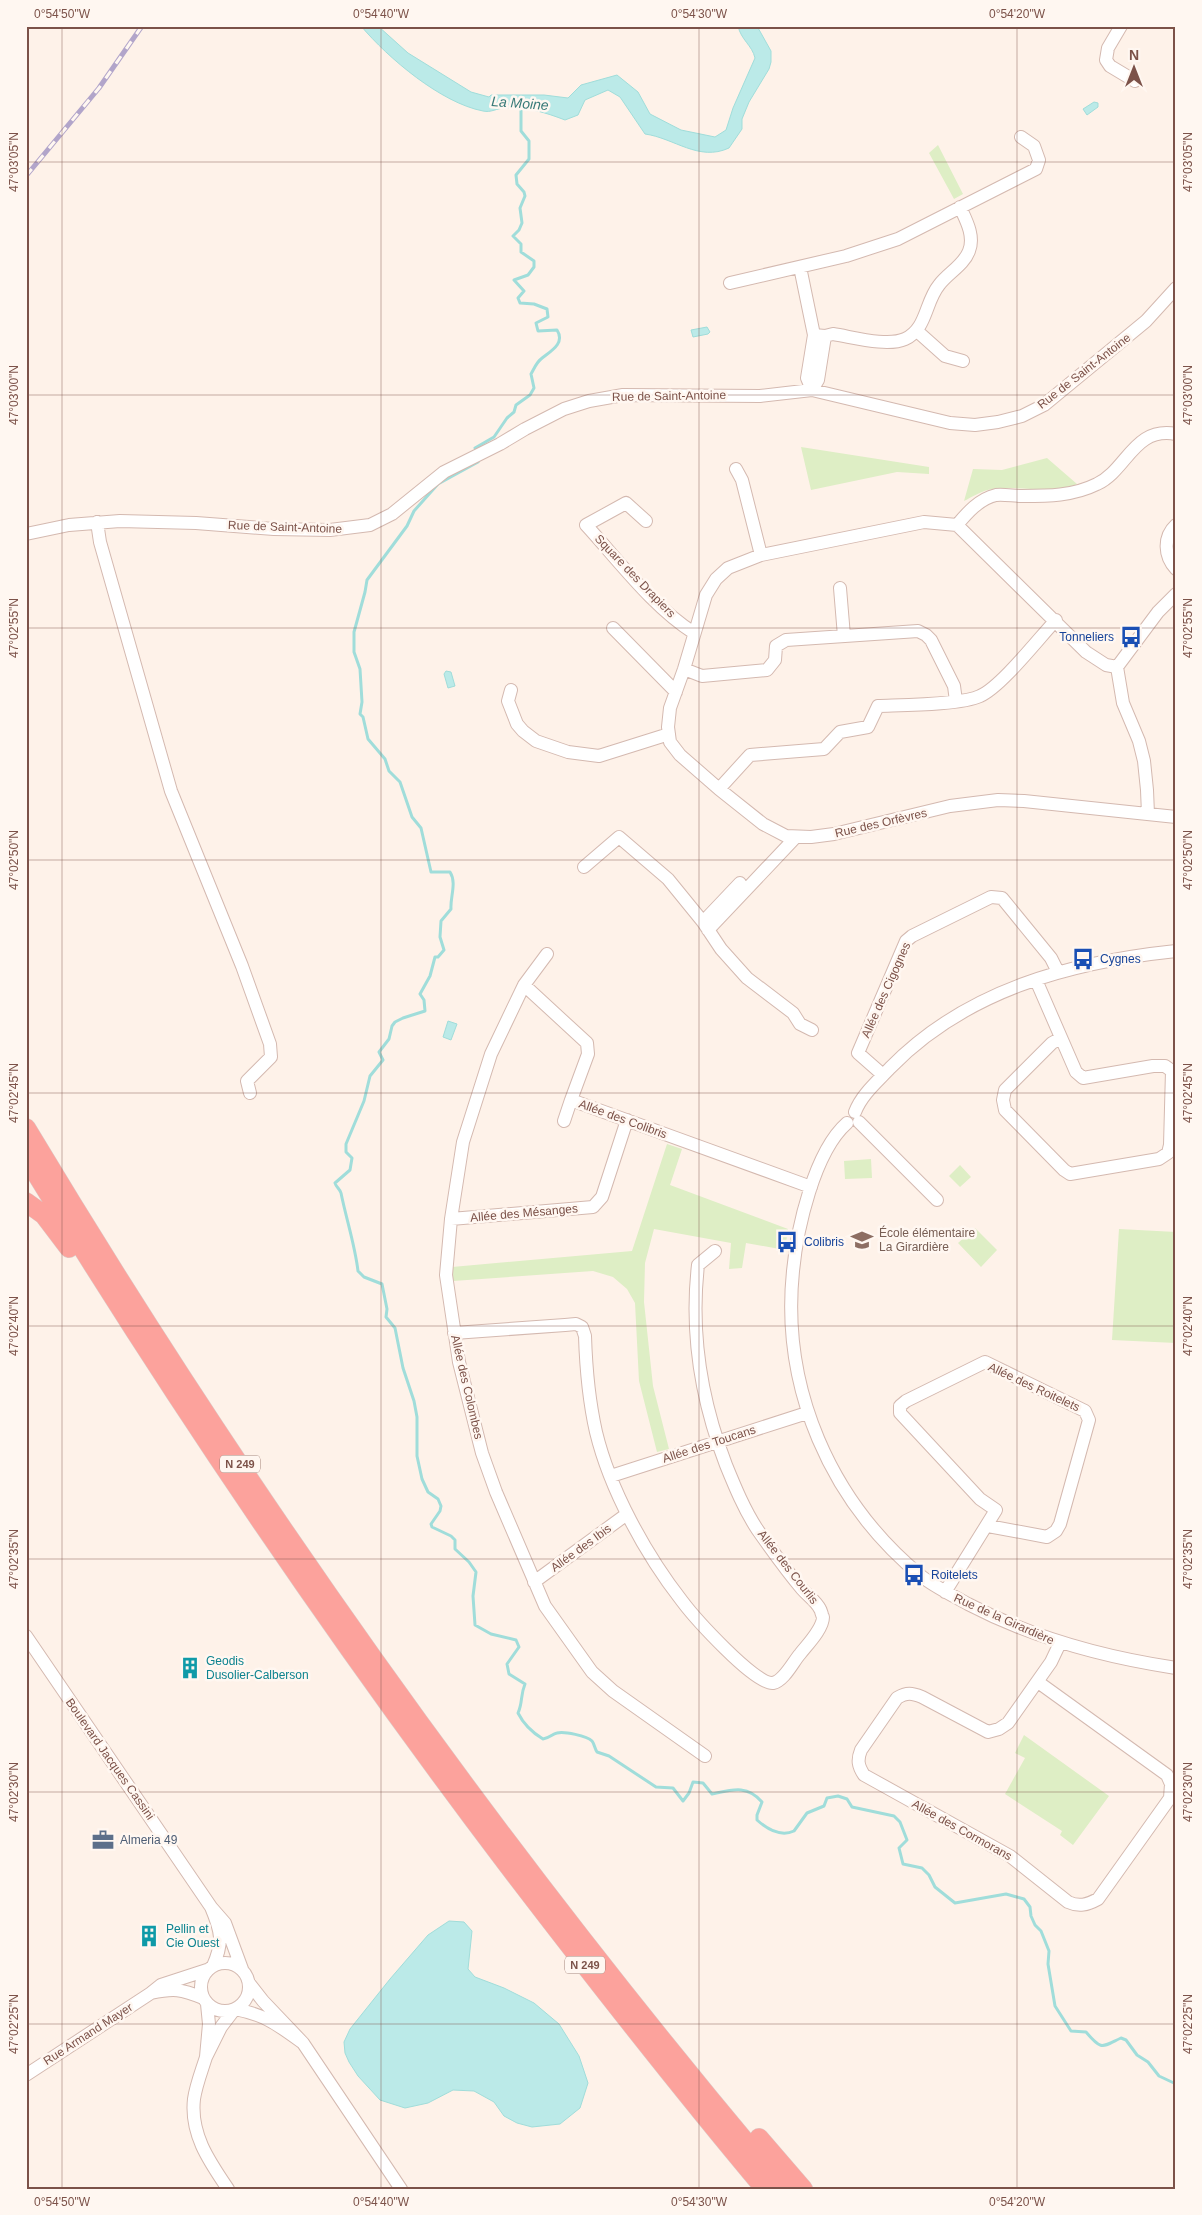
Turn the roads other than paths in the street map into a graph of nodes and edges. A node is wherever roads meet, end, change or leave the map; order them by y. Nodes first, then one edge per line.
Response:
1 (1121, 26) edge
2 (1135, 81) dead end
3 (1021, 137) dead end
4 (960, 207) junction
5 (800, 267) junction
6 (730, 283) dead end
7 (1176, 288) edge
8 (917, 332) junction
9 (819, 336) junction
10 (963, 361) dead end
11 (812, 390) junction
12 (1176, 434) edge
13 (736, 469) dead end
14 (646, 520) dead end
15 (97, 522) junction
16 (957, 525) junction
17 (1176, 525) edge
18 (26, 534) edge
19 (761, 555) junction
20 (1176, 569) edge
21 (840, 588) dead end
22 (1176, 594) edge
23 (1056, 620) junction
24 (613, 628) dead end
25 (694, 633) junction
26 (844, 636) junction
27 (1117, 667) junction
28 (684, 669) junction
29 (511, 690) dead end
30 (676, 692) junction
31 (956, 701) junction
32 (669, 734) junction
33 (719, 789) junction
34 (1148, 814) junction
35 (1176, 818) edge
36 (791, 837) junction
37 (584, 867) dead end
38 (705, 926) junction
39 (1176, 951) edge
40 (547, 954) dead end
41 (1058, 972) junction
42 (1036, 980) junction
43 (524, 985) junction
44 (812, 1030) dead end
45 (1061, 1038) junction
46 (883, 1076) junction
47 (250, 1093) dead end
48 (571, 1100) junction
49 (853, 1119) junction
50 (627, 1120) junction
51 (564, 1121) dead end
52 (26, 1128) edge
53 (26, 1157) edge
54 (811, 1187) junction
55 (937, 1200) dead end
56 (26, 1202) edge
57 (451, 1219) junction
58 (715, 1251) dead end
59 (126, 1318) junction
60 (454, 1333) junction
61 (807, 1413) junction
62 (717, 1442) junction
63 (611, 1476) junction
64 (627, 1514) junction
65 (988, 1526) junction
66 (534, 1582) junction
67 (945, 1592) junction
68 (26, 1636) edge
69 (1060, 1644) junction
70 (1176, 1668) edge
71 (1038, 1682) junction
72 (705, 1756) dead end
73 (211, 1907) junction
74 (210, 1968) junction
75 (242, 1969) junction
76 (249, 1983) junction
77 (151, 1993) junction
78 (205, 2001) junction
79 (234, 2010) junction
80 (659, 2037) junction
81 (303, 2043) junction
82 (206, 2057) junction
83 (26, 2075) edge
84 (736, 2154) junction
85 (228, 2189) edge
86 (401, 2189) edge
87 (754, 2189) edge
88 (765, 2189) edge
89 (785, 2189) edge
90 (803, 2189) edge

1 - 2 street
3 - 4 street
4 - 5 street
4 - 8 street
5 - 6 street
5 - 9 street
7 - 11 street, Rue de Saint-Antoine
8 - 9 street
8 - 10 street
9 - 11 street
11 - 15 street, Rue de Saint-Antoine
12 - 16 street
13 - 19 street
14 - 25 street, Square des Drapiers
15 - 18 street, Rue de Saint-Antoine
15 - 47 street
16 - 19 street
16 - 23 street
17 - 20 street
19 - 25 street
21 - 26 street
22 - 27 street
23 - 27 street
23 - 31 street
24 - 30 street
25 - 28 street
26 - 28 street
26 - 31 street
27 - 34 street
28 - 30 street
29 - 32 street
30 - 32 street
31 - 33 street
32 - 33 street
33 - 36 street
34 - 35 street, Rue des Orfèvres
34 - 36 street, Rue des Orfèvres
36 - 38 street
37 - 38 street
38 - 44 street
39 - 41 street, Rue de la Girardière
40 - 43 street, Allée des Colombes
41 - 42 street, Rue de la Girardière
41 - 46 street, Allée des Cigognes
42 - 45 street
42 - 46 street, Rue de la Girardière
43 - 48 street, Allée des Colibris
43 - 57 street, Allée des Colombes
45 - 45 street
46 - 49 street, Rue de la Girardière
48 - 50 street, Allée des Colibris
48 - 51 street
49 - 54 street, Rue de la Girardière
49 - 55 street
50 - 54 street, Allée des Colibris
50 - 57 street, Allée des Mésanges
52 - 80 highway, N 249
53 - 59 highway, N 249
54 - 61 street, Rue de la Girardière
56 - 59 highway, N 249
57 - 60 street, Allée des Colombes
58 - 62 street
59 - 84 highway, N 249
60 - 63 street, Allée des Courlis
60 - 66 street, Allée des Colombes
61 - 62 street, Allée des Toucans
61 - 67 street, Rue de la Girardière
62 - 63 street, Allée des Toucans
62 - 64 street, Allée des Courlis
63 - 64 street, Allée des Courlis
64 - 66 street, Allée des Ibis
65 - 65 street, Allée des Roitelets
65 - 67 street, Allée des Roitelets
66 - 72 street, Allée des Colombes
67 - 69 street, Rue de la Girardière
68 - 73 street, Boulevard Jacques Cassini
69 - 70 street, Rue de la Girardière
69 - 71 street, Allée des Cormorans
71 - 71 street, Allée des Cormorans
73 - 74 street, Boulevard Jacques Cassini
73 - 75 street, Boulevard Jacques Cassini
74 - 75 street
74 - 77 street, Rue Armand Mayer
74 - 78 street
75 - 76 street
76 - 79 street
76 - 81 street
77 - 78 street, Rue Armand Mayer
77 - 83 street, Rue Armand Mayer
78 - 79 street
78 - 82 street
79 - 81 street
79 - 82 street
80 - 89 highway, N 249
80 - 90 highway, N 249
81 - 86 street
82 - 85 street
84 - 87 highway, N 249
84 - 88 highway, N 249

